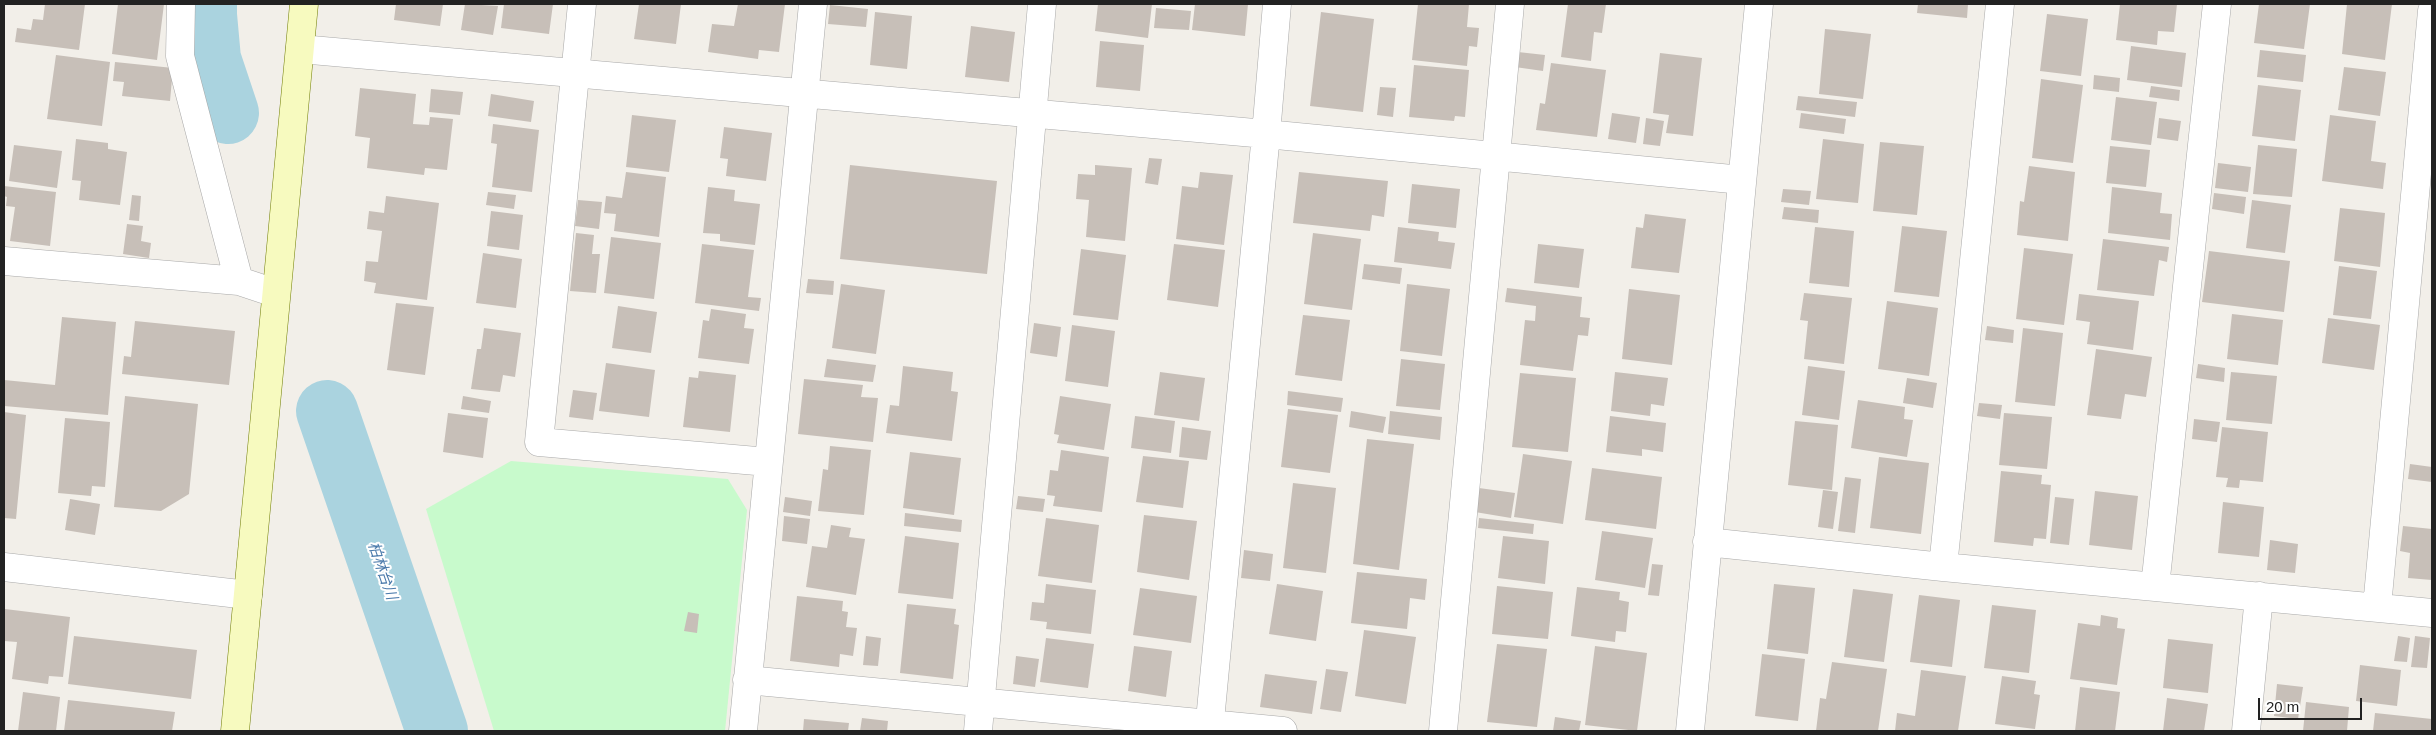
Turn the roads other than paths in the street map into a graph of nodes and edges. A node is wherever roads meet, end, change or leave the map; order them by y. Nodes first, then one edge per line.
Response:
1 (181, 4) edge
2 (304, 4) edge
3 (582, 4) edge
4 (813, 4) edge
5 (1042, 4) edge
6 (1277, 4) edge
7 (1510, 4) edge
8 (1759, 4) edge
9 (2000, 4) edge
10 (2216, 4) edge
11 (2432, 11) edge
12 (300, 49) junction
13 (576, 73) junction
14 (804, 93) junction
15 (1031, 113) junction
16 (1266, 134) junction
17 (1496, 158) junction
18 (1742, 180) junction
19 (4, 261) edge
20 (239, 281) junction
21 (275, 293) junction
22 (768, 462) junction
23 (1707, 542) junction
24 (4, 567) edge
25 (1943, 567) junction
26 (2155, 587) junction
27 (248, 595) junction
28 (2259, 596) junction
29 (2377, 607) junction
30 (2432, 612) edge
31 (747, 680) junction
32 (980, 702) junction
33 (1209, 727) edge
34 (235, 731) edge
35 (743, 731) edge
36 (978, 731) edge
37 (1283, 731) edge
38 (1443, 731) edge
39 (1690, 731) edge
40 (2246, 731) edge

1 - 20 street
2 - 12 street
3 - 13 street
4 - 14 street
5 - 15 street
6 - 16 street
7 - 17 street
8 - 18 street
9 - 25 street
10 - 26 street
11 - 29 street
12 - 13 street
12 - 21 street
13 - 14 street
13 - 22 street
14 - 15 street
14 - 22 street
15 - 16 street
15 - 32 street
16 - 17 street
16 - 33 street
17 - 18 street
17 - 38 street
18 - 23 street
19 - 20 street
20 - 21 street
21 - 27 street
22 - 31 street
23 - 25 street
23 - 39 street
24 - 27 street
25 - 26 street
26 - 28 street
27 - 34 street
28 - 29 street
28 - 40 street
29 - 30 street
31 - 32 street
31 - 35 street
32 - 33 street
32 - 36 street
33 - 37 street

